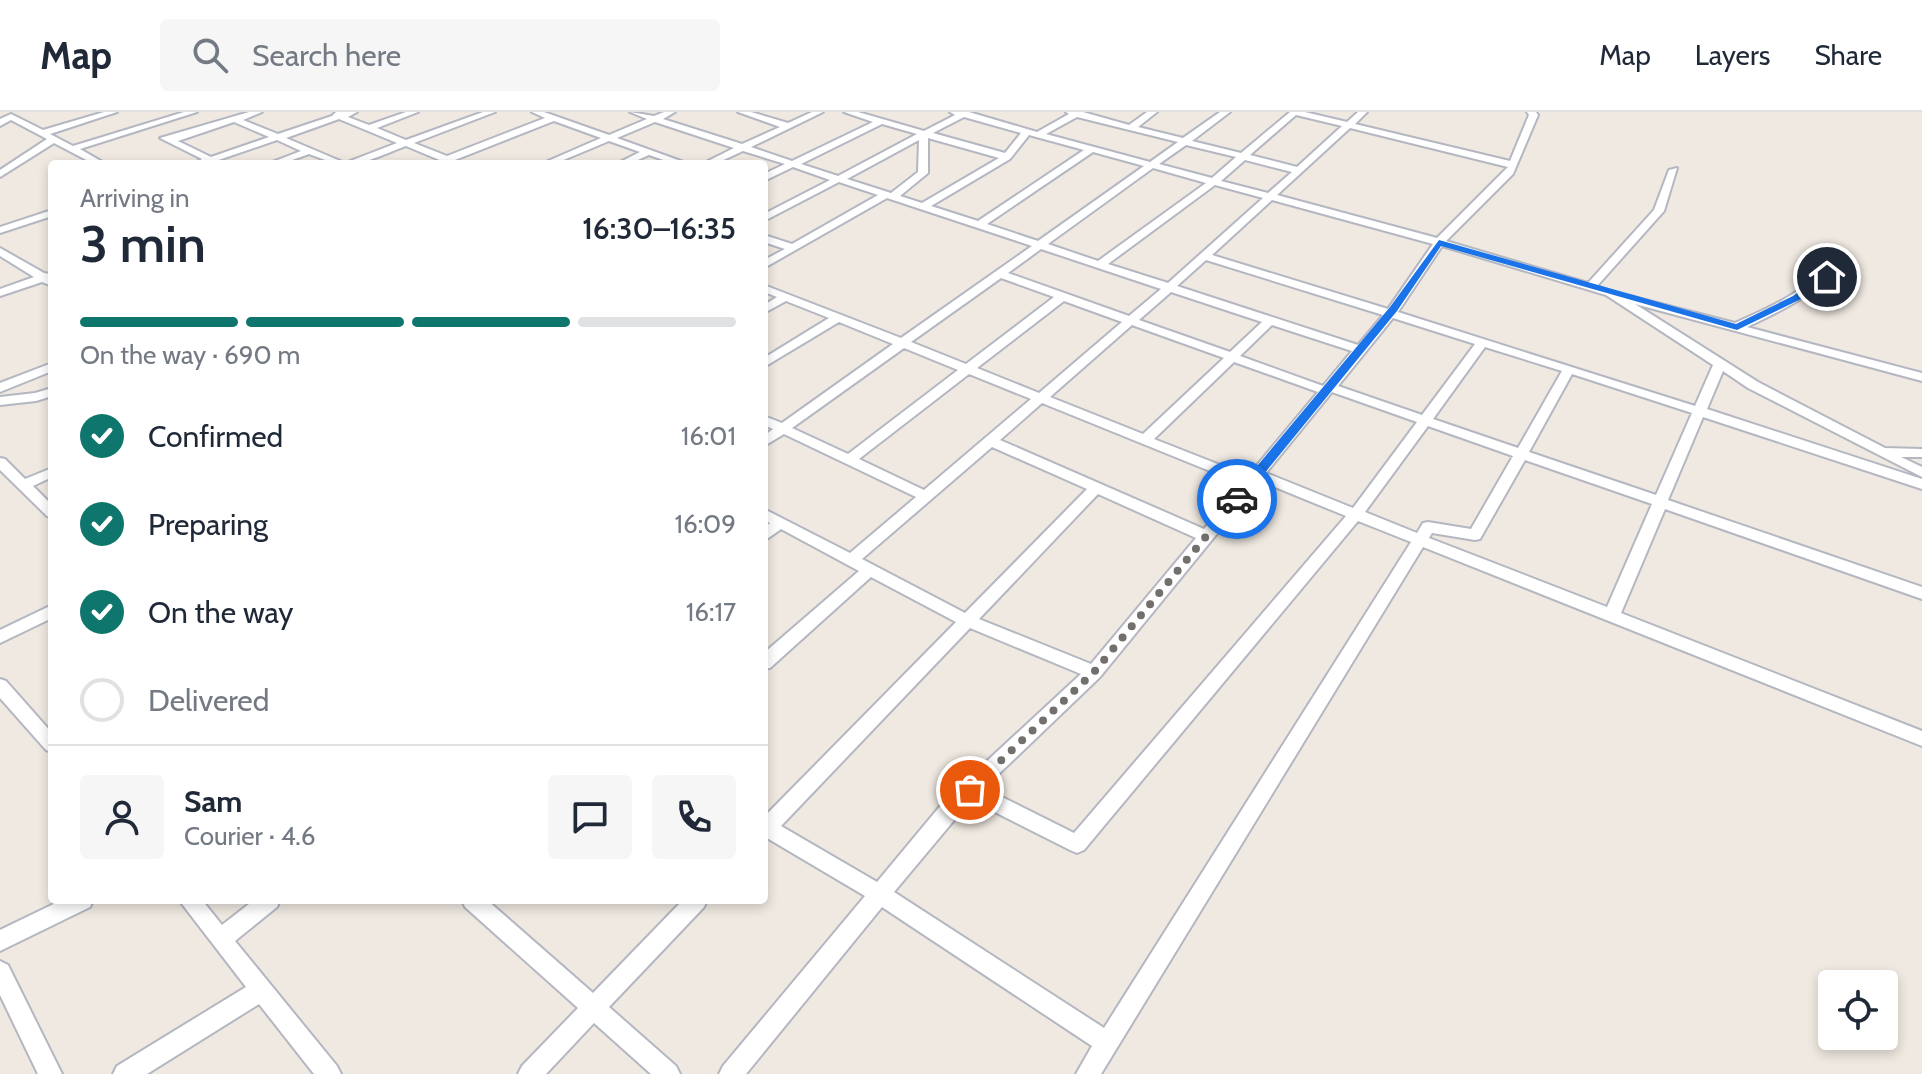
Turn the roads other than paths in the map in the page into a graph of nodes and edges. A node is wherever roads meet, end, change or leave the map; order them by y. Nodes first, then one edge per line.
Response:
1 (113, 112) edge
2 (193, 112) edge
3 (258, 112) edge
4 (328, 112) edge
5 (353, 112) edge
6 (414, 112) edge
7 (491, 112) edge
8 (536, 112) edge
9 (634, 112) edge
10 (671, 112) edge
11 (742, 112) edge
12 (819, 112) edge
13 (848, 112) edge
14 (1153, 112) edge
15 (1226, 112) edge
16 (1294, 112) edge
17 (1363, 112) edge
18 (1531, 112) edge
19 (961, 113) edge
20 (1075, 113) edge
21 (10, 114) edge
22 (340, 117) junction
23 (554, 118) junction
24 (234, 119) junction
25 (655, 119) junction
26 (880, 122) junction
27 (0, 124) edge
28 (1350, 124) junction
29 (788, 126) junction
30 (143, 127) junction
31 (369, 128) junction
32 (1130, 128) junction
33 (42, 133) junction
34 (924, 134) junction
35 (1032, 134) junction
36 (277, 137) junction
37 (609, 138) junction
38 (54, 139) junction
39 (170, 140) junction
40 (1185, 142) junction
41 (406, 143) junction
42 (742, 148) junction
43 (72, 149) junction
44 (1090, 150) junction
45 (309, 151) junction
46 (649, 151) junction
47 (1243, 156) junction
48 (1007, 157) junction
49 (93, 160) edge
50 (211, 160) joint
51 (283, 160) edge
52 (331, 160) edge
53 (360, 160) edge
54 (446, 160) joint
55 (556, 160) edge
56 (630, 160) edge
57 (673, 160) edge
58 (716, 160) edge
59 (796, 163) junction
60 (1513, 165) junction
61 (1150, 166) junction
62 (1674, 170) dead end
63 (1300, 171) junction
64 (0, 174) edge
65 (768, 176) edge
66 (840, 178) junction
67 (1212, 183) junction
68 (891, 195) junction
69 (1271, 198) junction
70 (924, 206) junction
71 (48, 214) edge
72 (768, 216) edge
73 (979, 225) junction
74 (0, 230) edge
75 (768, 239) edge
76 (1439, 242) junction
77 (1038, 245) junction
78 (793, 248) junction
79 (0, 251) edge
80 (1204, 256) junction
81 (1839, 258) dead end
82 (768, 263) edge
83 (1099, 265) junction
84 (998, 273) junction
85 (48, 277) edge
86 (48, 278) edge
87 (1590, 287) junction
88 (1169, 288) junction
89 (768, 290) edge
90 (0, 293) edge
91 (1610, 293) junction
92 (1063, 296) junction
93 (785, 297) junction
94 (768, 308) edge
95 (1390, 313) junction
96 (837, 318) junction
97 (1132, 320) junction
98 (1270, 321) junction
99 (1737, 327) junction
100 (1483, 342) junction
101 (899, 344) junction
102 (1360, 350) junction
103 (1232, 357) junction
104 (768, 361) edge
105 (1720, 363) junction
106 (48, 369) edge
107 (1569, 369) junction
108 (966, 370) junction
109 (1922, 377) edge
110 (0, 388) edge
111 (1328, 389) junction
112 (48, 393) edge
113 (1040, 398) junction
114 (0, 401) edge
115 (1699, 411) junction
116 (1425, 421) junction
117 (768, 422) edge
118 (783, 429) junction
119 (768, 439) edge
120 (1145, 440) junction
121 (990, 441) junction
122 (1882, 452) junction
123 (1922, 453) edge
124 (1520, 455) junction
125 (849, 460) junction
126 (0, 462) edge
127 (1922, 473) edge
128 (48, 474) edge
129 (1254, 478) junction
130 (1922, 484) edge
131 (24, 485) junction
132 (1096, 488) junction
133 (926, 496) junction
134 (1659, 503) junction
135 (48, 509) edge
136 (1356, 514) junction
137 (768, 516) edge
138 (781, 522) junction
139 (768, 533) edge
140 (1206, 536) junction
141 (1420, 540) junction
142 (851, 560) junction
143 (870, 570) junction
144 (1922, 593) edge
145 (48, 613) edge
146 (1611, 616) junction
147 (965, 620) junction
148 (0, 637) edge
149 (768, 659) edge
150 (1094, 672) junction
151 (0, 687) edge
152 (1922, 739) edge
153 (48, 741) edge
154 (970, 790) junction
155 (768, 825) edge
156 (768, 830) edge
157 (880, 894) junction
158 (75, 904) edge
159 (192, 904) edge
160 (265, 904) edge
161 (484, 904) edge
162 (693, 904) edge
163 (221, 939) junction
164 (0, 941) edge
165 (0, 972) edge
166 (263, 989) junction
167 (593, 1008) junction
168 (1107, 1043) junction
169 (50, 1074) edge
170 (125, 1074) edge
171 (329, 1074) edge
172 (530, 1074) edge
173 (668, 1074) edge
174 (731, 1074) edge
175 (1088, 1074) edge

1 - 33 street
2 - 30 street
3 - 24 street
4 - 22 street
5 - 22 street
6 - 31 street
7 - 41 street
8 - 23 street
9 - 25 street
10 - 25 street
11 - 29 street
12 - 29 street
13 - 26 street
14 - 32 street
15 - 40 street
16 - 28 street
16 - 47 street
17 - 28 street
18 - 60 street
19 - 34 street
19 - 35 street
20 - 32 street
20 - 35 street
21 - 27 street
21 - 33 street
22 - 31 street
22 - 36 street
23 - 37 street
23 - 54 street
24 - 36 street
24 - 39 street
25 - 37 street
25 - 42 street
26 - 34 street
26 - 59 street
28 - 60 street
28 - 63 street
29 - 42 street
30 - 39 street
30 - 43 street
31 - 41 street
32 - 40 street
33 - 38 street
34 - 48 street
34 - 66 street
34 - 68 street
35 - 44 street
35 - 48 street
36 - 45 street
36 - 50 street
37 - 46 street
37 - 55 street
38 - 43 street
38 - 64 street
39 - 50 street
40 - 47 street
40 - 61 street
41 - 53 street
41 - 54 street
42 - 58 street
42 - 59 street
43 - 49 street
44 - 61 street
44 - 73 street
45 - 51 street
45 - 52 street
46 - 56 street
46 - 57 street
47 - 63 street
47 - 67 street
48 - 70 street
59 - 65 street
59 - 66 street
60 - 76 street
61 - 67 street
61 - 77 street
62 - 87 street
63 - 69 street
66 - 68 street
66 - 72 street
67 - 69 street
67 - 83 street
68 - 70 street
68 - 78 street
69 - 76 street
69 - 80 street
70 - 73 street
71 - 74 street
73 - 77 street
75 - 78 street
76 - 87 street
76 - 95 street
77 - 83 street
77 - 84 street
78 - 82 street
79 - 85 street
80 - 88 street
80 - 95 street
81 - 99 street
83 - 88 street
84 - 92 street
84 - 101 street
86 - 90 street
87 - 91 street
88 - 97 street
88 - 98 street
89 - 93 street
91 - 99 street
91 - 105 street
92 - 97 street
92 - 108 street
93 - 94 street
93 - 96 street
95 - 100 street
95 - 102 street
96 - 101 street
96 - 104 street
97 - 103 street
97 - 113 street
98 - 102 street
98 - 103 street
99 - 109 street
100 - 107 street
100 - 116 street
101 - 108 street
101 - 118 street
102 - 111 street
103 - 111 street
103 - 120 street
105 - 115 street
105 - 122 street
106 - 110 street
107 - 115 street
107 - 124 street
108 - 113 street
108 - 125 street
111 - 116 street
111 - 129 street
112 - 114 street
113 - 120 street
113 - 121 street
115 - 130 street
115 - 134 street
116 - 124 street
116 - 136 street
117 - 118 street
118 - 119 street
118 - 125 street
120 - 129 street
121 - 132 street
121 - 133 street
122 - 123 street
122 - 127 street
124 - 134 street
124 - 141 street
125 - 133 street
126 - 131 street
128 - 131 street
129 - 136 street
129 - 140 street
131 - 135 street
132 - 140 street
132 - 147 street
133 - 142 street
134 - 144 street
134 - 146 street
136 - 141 street
136 - 154 street
137 - 138 street
138 - 139 street
138 - 142 street
140 - 150 street
141 - 146 street
141 - 168 street
142 - 143 street
143 - 147 street
143 - 149 street
145 - 148 street
146 - 152 street
147 - 150 street
147 - 155 street
150 - 154 street
151 - 153 street
154 - 157 street
156 - 157 street
157 - 168 street
157 - 174 street
158 - 164 street
159 - 163 street
160 - 163 street
161 - 167 street
162 - 167 street
163 - 166 street
165 - 169 street
166 - 170 street
166 - 171 street
167 - 172 street
167 - 173 street
168 - 175 street

